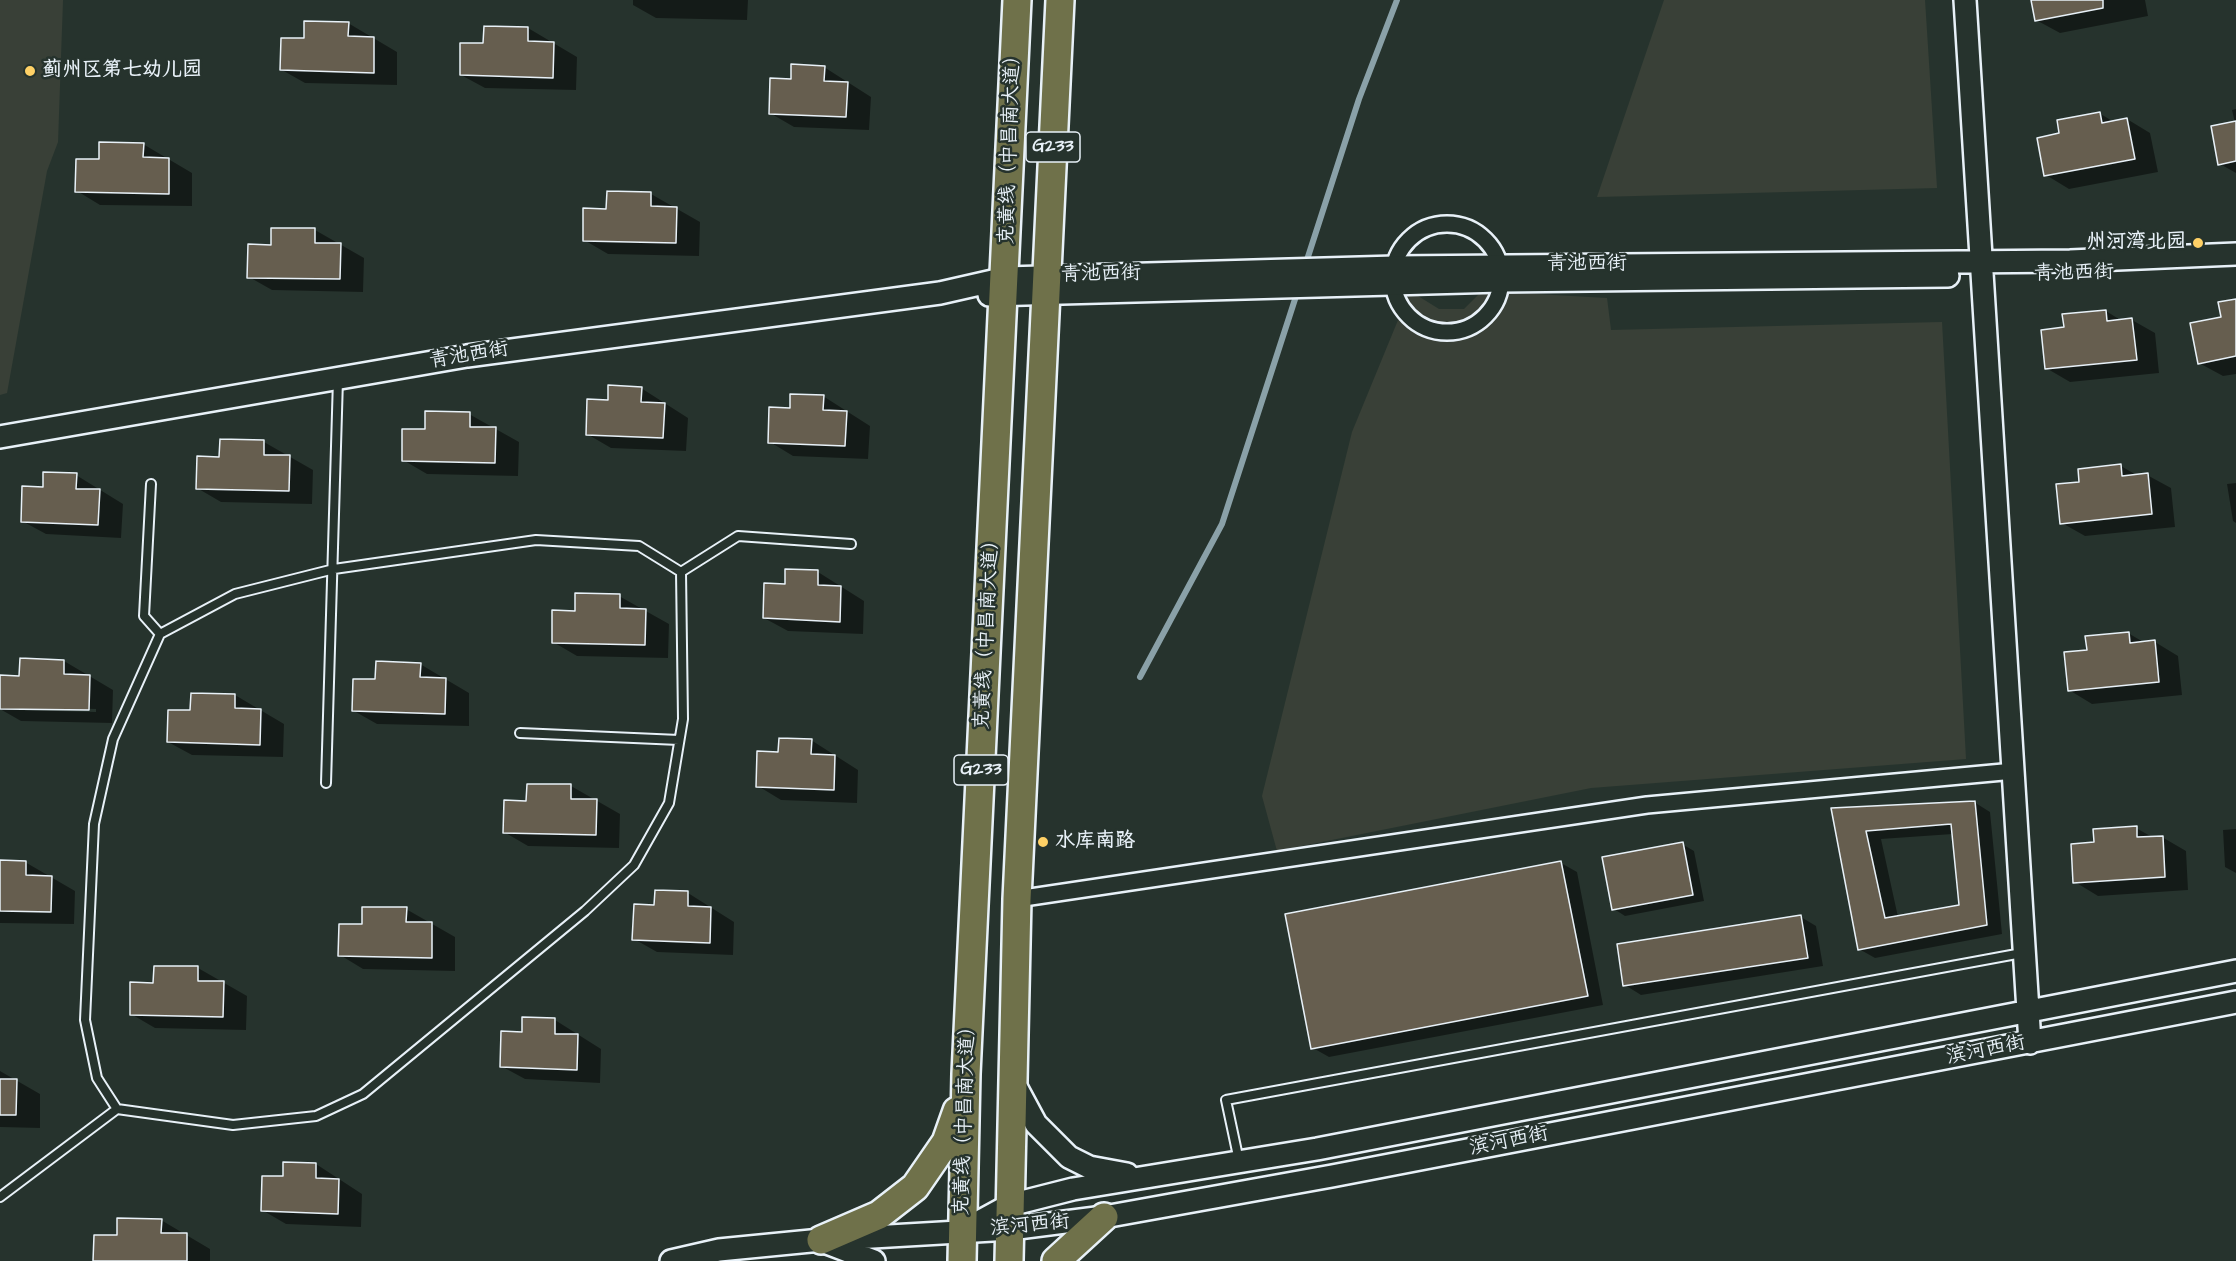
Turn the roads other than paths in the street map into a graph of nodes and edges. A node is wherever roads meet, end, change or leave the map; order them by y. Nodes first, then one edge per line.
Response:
1 (1017, 0) edge
2 (1060, 0) edge
3 (1965, 0) edge
4 (2236, 254) edge
5 (2236, 267) edge
6 (1981, 269) junction
7 (1501, 273) junction
8 (1394, 275) junction
9 (1047, 285) junction
10 (1005, 287) junction
11 (338, 378) junction
12 (0, 437) edge
13 (151, 484) dead end
14 (851, 544) dead end
15 (334, 569) junction
16 (681, 572) junction
17 (160, 634) junction
18 (520, 733) dead end
19 (679, 740) junction
20 (2014, 771) junction
21 (326, 783) dead end
22 (1017, 898) junction
23 (2024, 953) junction
24 (2236, 971) edge
25 (2236, 1002) edge
26 (2026, 1012) junction
27 (2030, 1043) junction
28 (966, 1074) junction
29 (1012, 1077) junction
30 (117, 1109) junction
31 (1239, 1163) junction
32 (1155, 1176) junction
33 (0, 1197) edge
34 (1010, 1217) junction
35 (1104, 1217) junction
36 (963, 1231) junction
37 (821, 1240) junction
38 (671, 1261) edge
39 (874, 1261) edge
40 (962, 1261) edge
41 (1009, 1261) edge
42 (1056, 1261) edge

1 - 10 highway, 克黄线（中昌南大道） / G233
2 - 9 highway, 克黄线（中昌南大道） / G233
3 - 6 street
4 - 6 street, 青池西街
5 - 6 street, 青池西街
6 - 7 street, 青池西街
6 - 20 street
7 - 8 street, 青池西街
7 - 8 street
7 - 8 street
8 - 9 street, 青池西街
9 - 10 street, 青池西街
9 - 22 highway, 克黄线（中昌南大道） / G233
10 - 11 street, 青池西街
10 - 28 highway, 克黄线（中昌南大道） / G233
11 - 12 street, 青池西街
11 - 15 lane
13 - 17 lane
14 - 16 lane
15 - 16 lane
15 - 17 lane
15 - 21 lane
16 - 19 lane
17 - 30 lane
18 - 19 lane
19 - 30 lane
20 - 22 street
20 - 23 street
22 - 29 highway, 克黄线（中昌南大道） / G233
23 - 26 street
23 - 31 lane
24 - 26 street, 滨河西街
25 - 27 street, 滨河西街
26 - 27 street
26 - 31 street, 滨河西街
27 - 35 street, 滨河西街
28 - 36 highway, 克黄线（中昌南大道） / G233
28 - 37 highway
29 - 32 street
29 - 34 highway, 克黄线（中昌南大道） / G233
30 - 33 lane
31 - 32 street, 滨河西街
32 - 34 street, 滨河西街
34 - 35 street, 滨河西街
34 - 36 street, 滨河西街
34 - 41 highway, 克黄线（中昌南大道） / G233
35 - 42 highway
36 - 37 street
36 - 40 highway, 克黄线（中昌南大道） / G233
37 - 38 street
37 - 39 street

